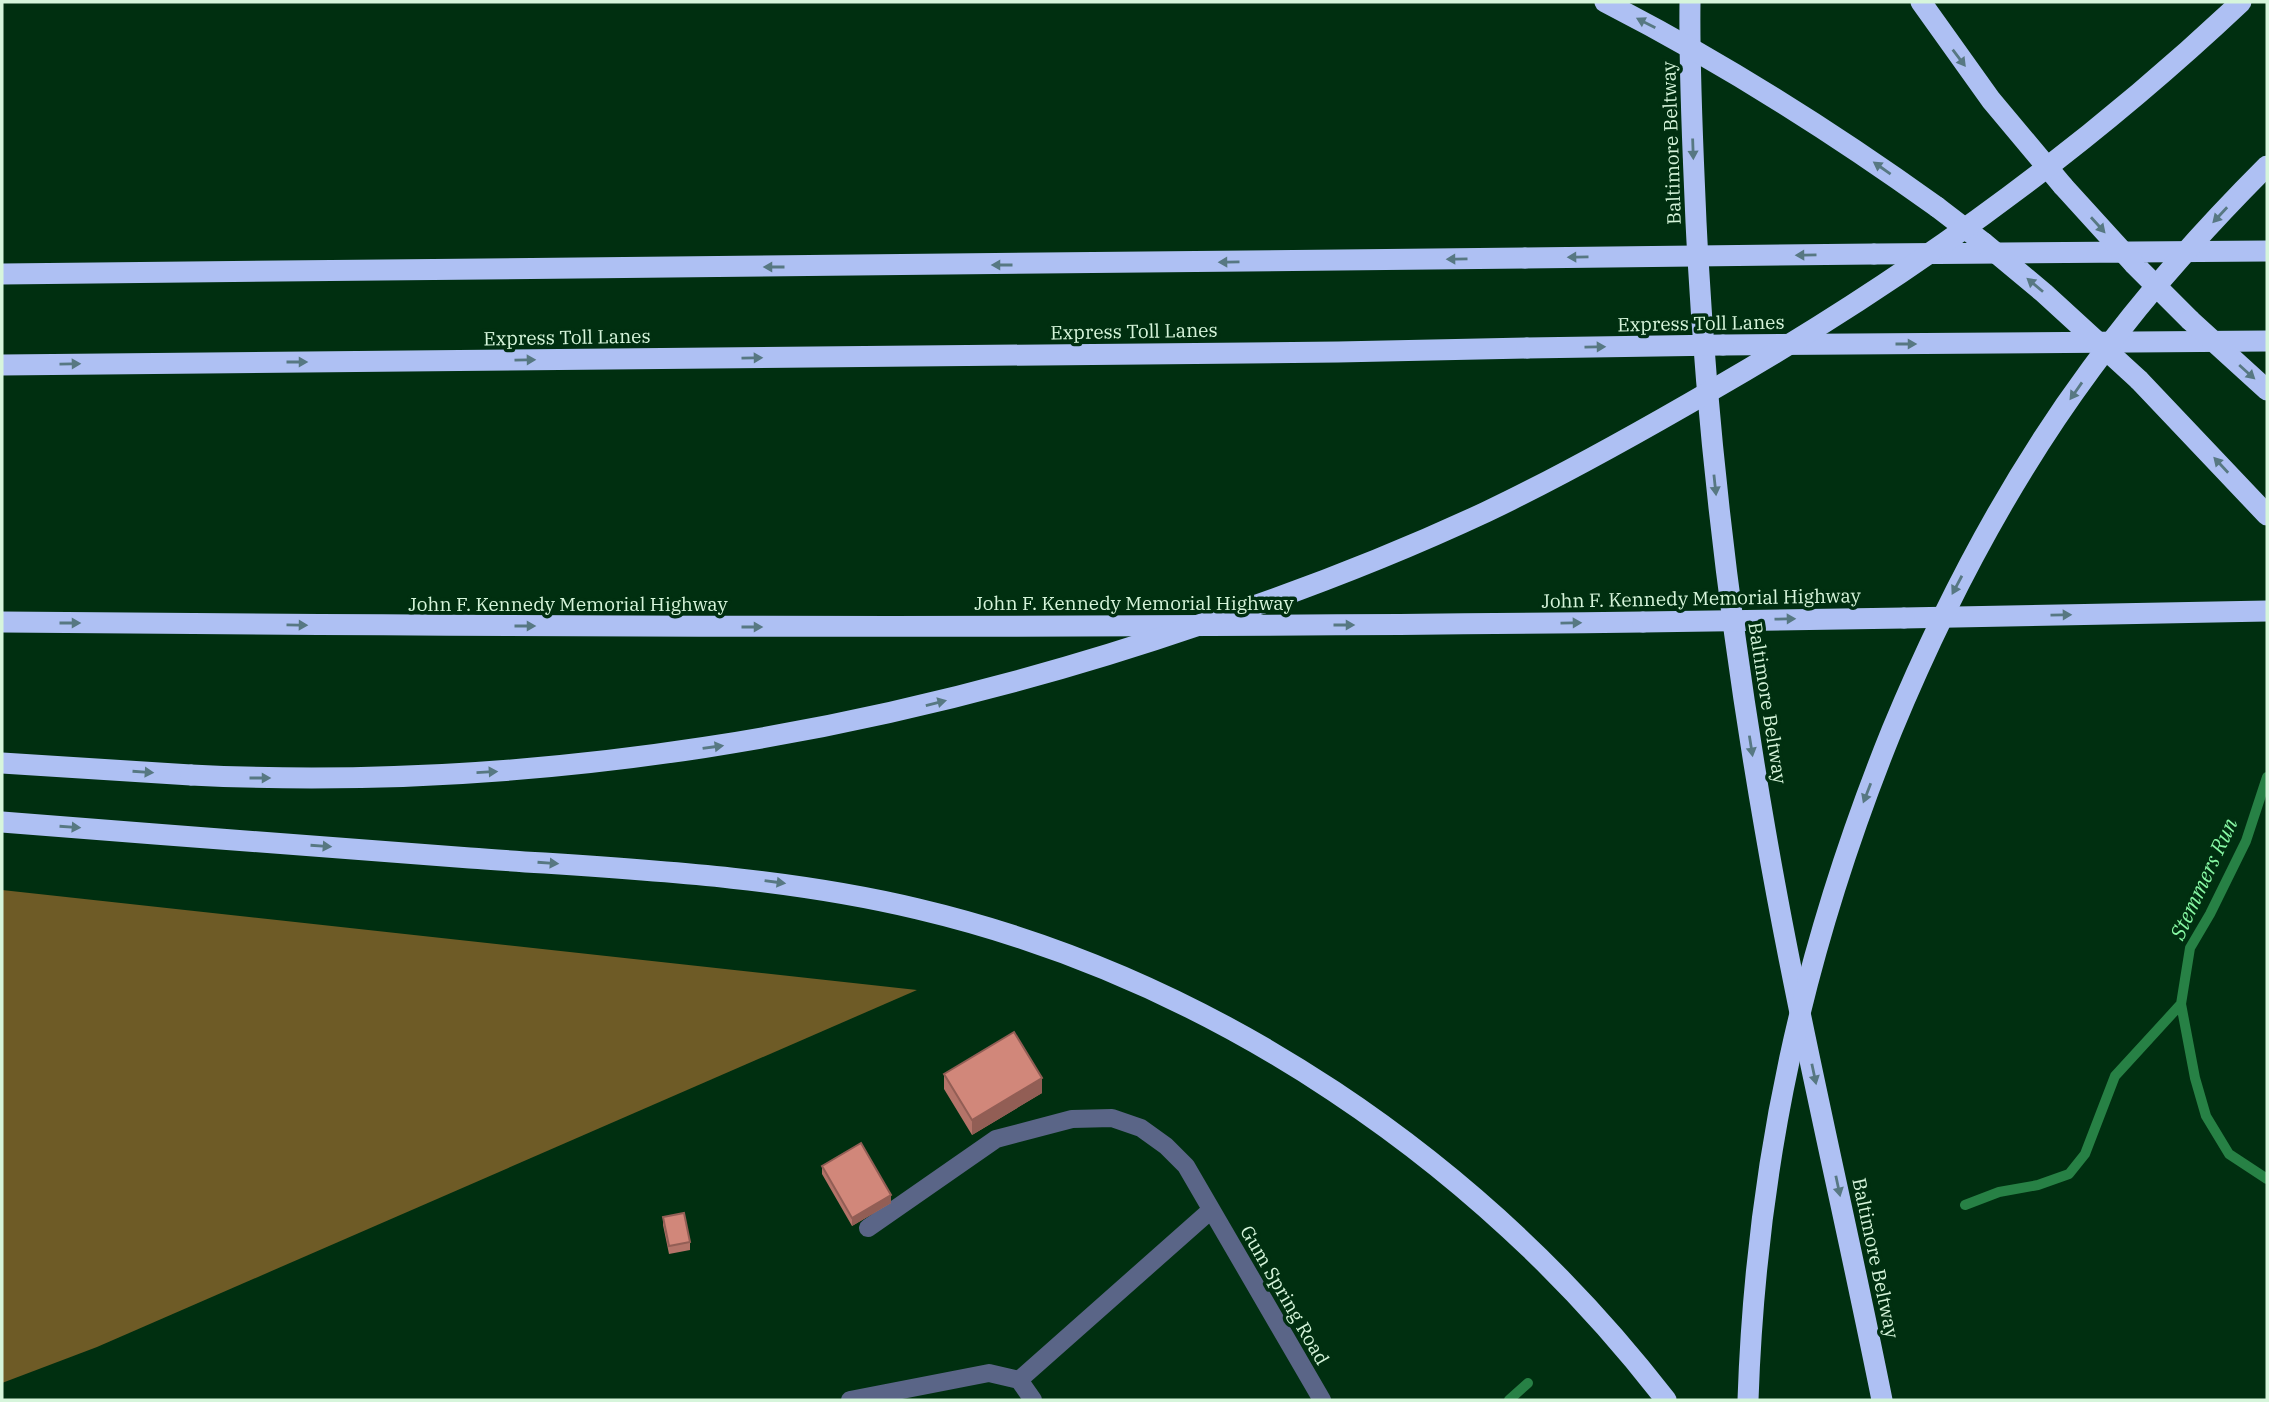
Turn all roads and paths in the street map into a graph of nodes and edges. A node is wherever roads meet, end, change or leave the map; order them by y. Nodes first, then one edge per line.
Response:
1 (1605, 2) edge
2 (1690, 2) edge
3 (1921, 2) edge
4 (2241, 2) edge
5 (2267, 166) edge
6 (2267, 251) edge
7 (2, 274) edge
8 (2267, 341) edge
9 (2, 365) edge
10 (2267, 390) edge
11 (2267, 515) edge
12 (2267, 611) edge
13 (2, 622) edge
14 (2, 763) edge
15 (2, 822) edge
16 (1211, 1210) junction
17 (868, 1228) dead end
18 (1019, 1380) junction
19 (849, 1400) edge
20 (1033, 1400) edge
21 (1322, 1400) edge
22 (1666, 1400) edge
23 (1748, 1400) edge
24 (1882, 1400) edge

11 -> 1 highway, bridge
2 -> 24 highway, Baltimore Beltway
3 -> 10 highway, bridge
14 -> 4 highway, bridge
5 -> 23 highway, bridge
6 -> 7 highway, bridge
9 -> 8 highway, Express Toll Lanes, bridge
13 -> 12 highway, John F. Kennedy Memorial Highway, bridge
15 -> 22 highway
16 - 17 street, Gum Spring Road
16 - 18 street
16 - 21 street, Gum Spring Road
18 - 19 street
18 - 20 street

